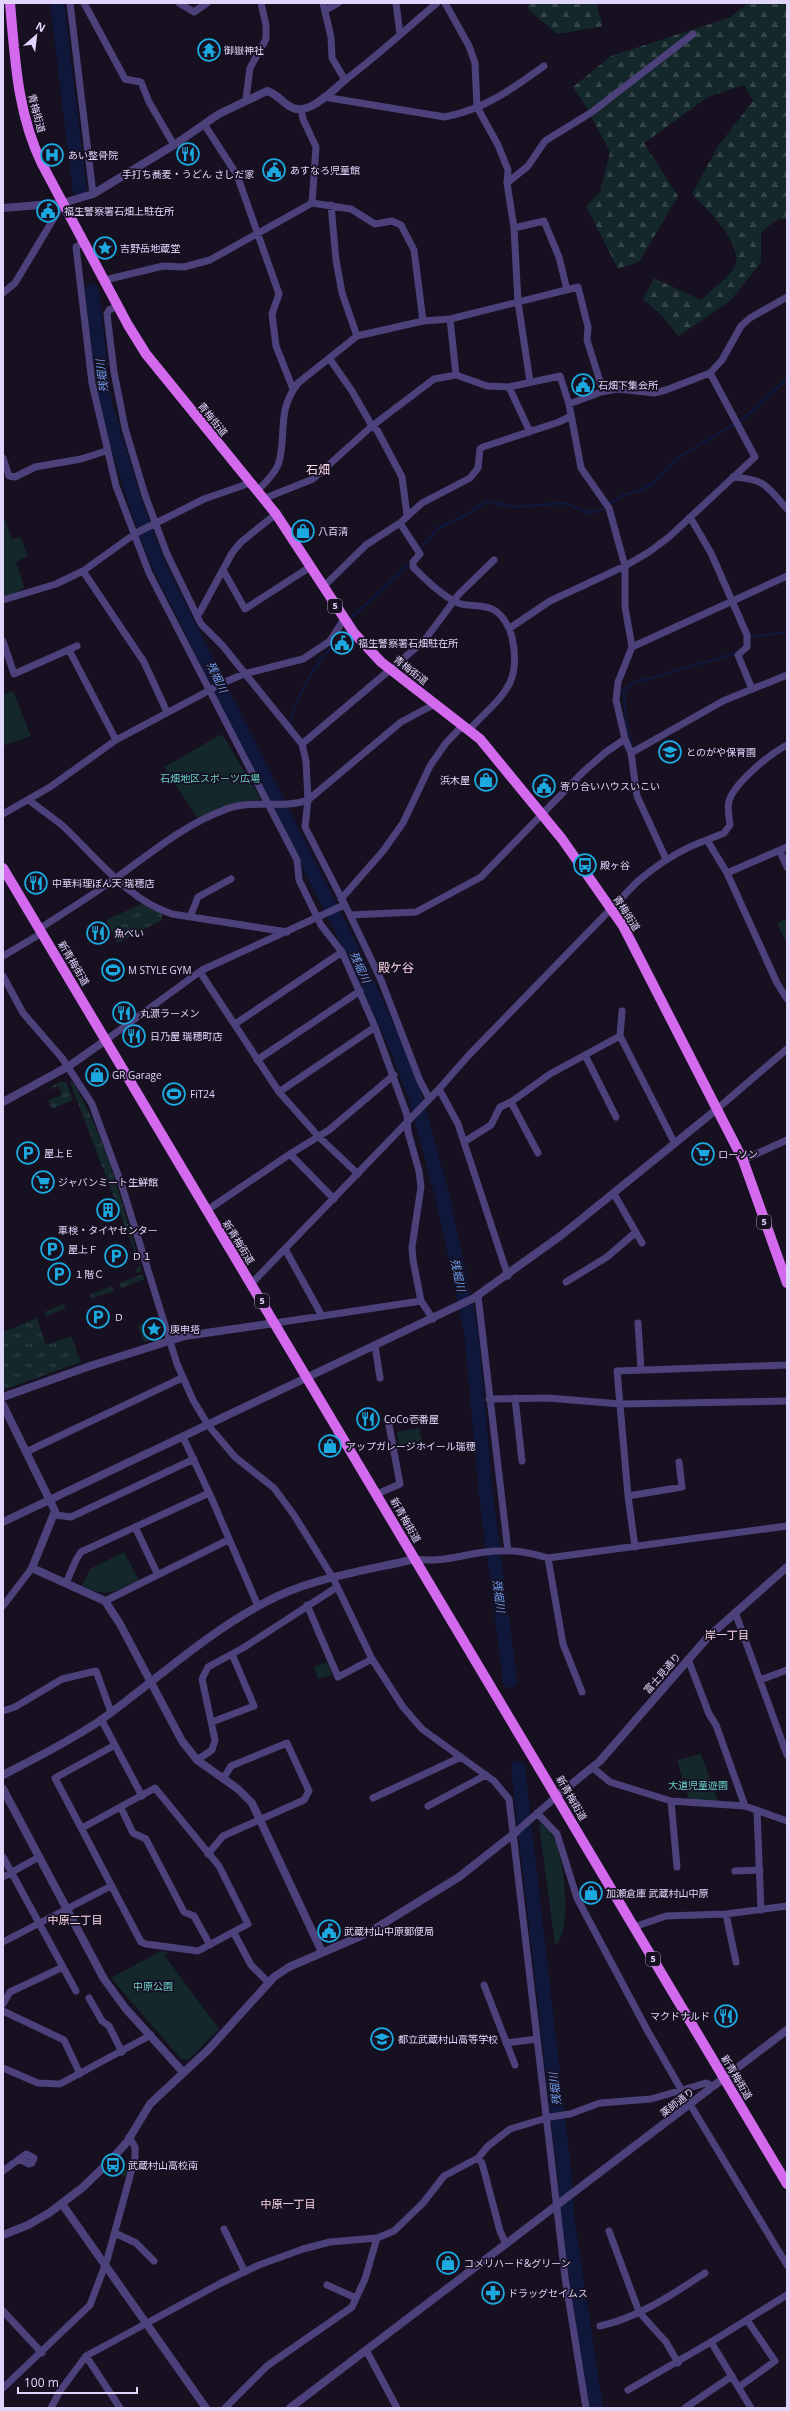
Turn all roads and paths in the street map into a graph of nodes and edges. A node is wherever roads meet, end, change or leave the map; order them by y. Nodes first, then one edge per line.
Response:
1 (10, 3) edge
2 (70, 3) edge
3 (84, 3) edge
4 (179, 3) edge
5 (206, 3) edge
6 (261, 3) edge
7 (322, 3) edge
8 (338, 3) edge
9 (396, 3) edge
10 (437, 3) edge
11 (445, 3) edge
12 (326, 10) junction
13 (400, 34) junction
14 (693, 34) dead end
15 (544, 66) dead end
16 (345, 80) junction
17 (324, 97) junction
18 (246, 99) junction
19 (477, 107) junction
20 (301, 109) junction
21 (204, 124) junction
22 (174, 145) junction
23 (507, 182) junction
24 (93, 194) junction
25 (63, 203) junction
26 (312, 203) junction
27 (331, 206) junction
28 (3, 208) edge
29 (514, 228) junction
30 (258, 232) junction
31 (84, 242) junction
32 (104, 280) junction
33 (567, 290) junction
34 (3, 293) edge
35 (787, 297) edge
36 (518, 302) junction
37 (118, 306) junction
38 (450, 319) junction
39 (423, 321) junction
40 (357, 336) junction
41 (329, 358) junction
42 (710, 374) junction
43 (456, 375) junction
44 (530, 382) junction
45 (509, 387) junction
46 (293, 389) junction
47 (603, 391) junction
48 (570, 404) junction
49 (571, 416) junction
50 (372, 426) junction
51 (530, 432) junction
52 (106, 451) junction
53 (3, 458) edge
54 (733, 477) junction
55 (250, 483) junction
56 (260, 495) junction
57 (787, 509) edge
58 (276, 514) junction
59 (407, 515) junction
60 (690, 517) junction
61 (400, 523) junction
62 (154, 524) junction
63 (135, 533) junction
64 (494, 560) dead end
65 (625, 566) junction
66 (310, 567) junction
67 (223, 570) junction
68 (83, 571) junction
69 (787, 576) edge
70 (323, 588) junction
71 (3, 600) edge
72 (455, 601) junction
73 (732, 601) junction
74 (196, 615) junction
75 (344, 619) junction
76 (510, 628) junction
77 (3, 641) edge
78 (77, 646) dead end
79 (632, 647) junction
80 (69, 650) junction
81 (389, 669) junction
82 (244, 674) junction
83 (787, 675) edge
84 (752, 688) junction
85 (211, 689) junction
86 (435, 704) junction
87 (167, 712) junction
88 (466, 728) junction
89 (625, 739) junction
90 (116, 740) junction
91 (302, 744) junction
92 (787, 745) edge
93 (631, 753) junction
94 (29, 800) junction
95 (308, 800) junction
96 (268, 803) junction
97 (3, 814) edge
98 (542, 815) junction
99 (707, 840) junction
100 (784, 849) edge
101 (666, 859) junction
102 (787, 867) edge
103 (3, 868) edge
104 (727, 873) junction
105 (116, 878) junction
106 (232, 880) dead end
107 (343, 902) junction
108 (611, 910) junction
109 (350, 915) junction
110 (190, 917) junction
111 (318, 918) junction
112 (41, 931) junction
113 (287, 932) junction
114 (342, 952) junction
115 (3, 956) edge
116 (200, 972) junction
117 (3, 976) edge
118 (360, 991) junction
119 (787, 999) edge
120 (622, 1011) dead end
121 (235, 1024) junction
122 (375, 1027) junction
123 (620, 1036) junction
124 (106, 1040) junction
125 (787, 1049) edge
126 (585, 1055) junction
127 (257, 1060) junction
128 (69, 1066) junction
129 (394, 1074) junction
130 (439, 1089) junction
131 (279, 1092) junction
132 (428, 1100) junction
133 (3, 1102) edge
134 (511, 1102) junction
135 (717, 1110) junction
136 (616, 1117) dead end
137 (409, 1119) junction
138 (318, 1137) junction
139 (787, 1140) edge
140 (464, 1142) junction
141 (675, 1144) junction
142 (538, 1153) dead end
143 (290, 1154) junction
144 (743, 1160) junction
145 (358, 1174) junction
146 (614, 1194) junction
147 (334, 1199) junction
148 (206, 1211) junction
149 (636, 1232) junction
150 (642, 1243) dead end
151 (285, 1249) junction
152 (508, 1276) junction
153 (566, 1282) dead end
154 (787, 1283) edge
155 (251, 1284) junction
156 (476, 1297) junction
157 (421, 1301) junction
158 (322, 1316) junction
159 (433, 1319) junction
160 (275, 1323) junction
161 (638, 1323) dead end
162 (169, 1341) junction
163 (375, 1346) junction
164 (787, 1365) edge
165 (641, 1370) junction
166 (182, 1378) junction
167 (308, 1378) junction
168 (380, 1378) dead end
169 (3, 1397) edge
170 (489, 1398) junction
171 (515, 1398) junction
172 (787, 1401) edge
173 (620, 1404) junction
174 (3, 1405) edge
175 (208, 1425) junction
176 (389, 1425) dead end
177 (183, 1437) junction
178 (26, 1452) junction
179 (194, 1459) junction
180 (522, 1461) dead end
181 (679, 1462) dead end
182 (209, 1492) junction
183 (377, 1494) junction
184 (628, 1496) junction
185 (50, 1499) junction
186 (55, 1515) junction
187 (3, 1522) edge
188 (787, 1526) edge
189 (135, 1527) junction
190 (228, 1540) junction
191 (636, 1547) junction
192 (506, 1551) junction
193 (548, 1558) junction
194 (415, 1559) junction
195 (787, 1567) edge
196 (32, 1568) junction
197 (157, 1574) junction
198 (333, 1578) junction
199 (66, 1583) junction
200 (337, 1587) junction
201 (105, 1601) junction
202 (307, 1605) junction
203 (3, 1606) edge
204 (258, 1606) junction
205 (735, 1612) junction
206 (232, 1654) junction
207 (372, 1659) junction
208 (688, 1659) junction
209 (787, 1670) edge
210 (760, 1680) junction
211 (150, 1682) junction
212 (582, 1692) dead end
213 (3, 1711) edge
214 (111, 1712) junction
215 (101, 1719) junction
216 (212, 1722) junction
217 (115, 1745) junction
218 (787, 1755) edge
219 (461, 1757) junction
220 (197, 1760) junction
221 (593, 1768) junction
222 (3, 1775) edge
223 (486, 1775) junction
224 (223, 1779) junction
225 (3, 1789) edge
226 (142, 1796) junction
227 (557, 1796) junction
228 (373, 1798) dead end
229 (670, 1801) junction
230 (428, 1806) dead end
231 (746, 1806) junction
232 (121, 1808) junction
233 (757, 1812) junction
234 (536, 1814) junction
235 (259, 1819) junction
236 (787, 1821) edge
237 (82, 1828) junction
238 (515, 1833) junction
239 (208, 1854) junction
240 (3, 1857) edge
241 (39, 1857) junction
242 (677, 1867) dead end
243 (760, 1870) junction
244 (735, 1871) dead end
245 (12, 1872) junction
246 (3, 1877) edge
247 (111, 1886) junction
248 (787, 1906) edge
249 (66, 1909) junction
250 (761, 1910) junction
251 (726, 1914) junction
252 (39, 1924) junction
253 (634, 1926) junction
254 (234, 1933) junction
255 (3, 1942) edge
256 (210, 1945) junction
257 (322, 1952) junction
258 (736, 1962) dead end
259 (62, 1966) junction
260 (268, 1982) junction
261 (484, 1985) dead end
262 (76, 1990) dead end
263 (89, 1998) dead end
264 (3, 2004) edge
265 (3, 2011) edge
266 (787, 2030) edge
267 (151, 2035) junction
268 (537, 2039) junction
269 (506, 2043) junction
270 (122, 2052) junction
271 (515, 2065) dead end
272 (3, 2068) edge
273 (183, 2072) junction
274 (80, 2074) junction
275 (724, 2078) junction
276 (713, 2086) junction
277 (682, 2091) junction
278 (690, 2104) junction
279 (548, 2118) junction
280 (129, 2137) junction
281 (478, 2158) junction
282 (19, 2159) dead end
283 (3, 2171) edge
284 (787, 2184) edge
285 (62, 2204) junction
286 (558, 2205) junction
287 (224, 2230) dead end
288 (609, 2231) dead end
289 (114, 2233) junction
290 (3, 2235) edge
291 (377, 2238) junction
292 (506, 2244) junction
293 (154, 2261) dead end
294 (105, 2264) junction
295 (787, 2265) edge
296 (245, 2272) junction
297 (705, 2273) dead end
298 (327, 2285) dead end
299 (787, 2295) edge
300 (356, 2298) junction
301 (3, 2311) edge
302 (639, 2312) junction
303 (747, 2320) junction
304 (146, 2323) junction
305 (600, 2326) dead end
306 (711, 2342) junction
307 (366, 2350) junction
308 (42, 2353) junction
309 (86, 2356) junction
310 (678, 2362) junction
311 (732, 2376) junction
312 (739, 2387) junction
313 (3, 2388) edge
314 (628, 2390) dead end
315 (51, 2408) edge
316 (120, 2408) edge
317 (206, 2408) edge
318 (225, 2408) edge
319 (290, 2408) edge
320 (396, 2408) edge
321 (586, 2408) edge
322 (685, 2408) edge
323 (751, 2408) edge

1 - 25 main road, 青梅街道 / 5
2 - 24 street
3 - 22 street
4 - 5 street
6 - 18 street
7 - 12 street
8 - 12 street
9 - 13 street
10 - 13 street
11 - 19 street
12 - 16 street
13 - 16 street
14 - 23 street
15 - 19 street
16 - 17 street
17 - 19 street
17 - 20 street
18 - 20 street
18 - 21 street
19 - 23 street
20 - 26 street
21 - 22 street
21 - 30 street
22 - 24 street
23 - 29 street
24 - 25 street
25 - 28 street
25 - 31 main road, 青梅街道 / 5
25 - 34 street
26 - 27 street
26 - 30 street
27 - 39 street
27 - 40 street
29 - 33 street
29 - 36 street
30 - 32 street
30 - 46 street
31 - 32 main road, 青梅街道 / 5
31 - 52 street
32 - 37 main road, 青梅街道 / 5
33 - 36 street
33 - 47 street
35 - 42 street
36 - 38 street
36 - 44 street
37 - 55 main road, 青梅街道 / 5
37 - 62 street
38 - 39 street
38 - 43 street
39 - 40 street
40 - 41 street
41 - 46 street
41 - 50 street
42 - 47 street
42 - 54 street
43 - 45 street
43 - 50 street
44 - 45 street
44 - 48 street
45 - 51 street
46 - 56 street
47 - 48 street
48 - 49 street
49 - 51 street
49 - 65 street
50 - 56 street
50 - 59 street
51 - 59 street
52 - 53 street
52 - 63 street
54 - 57 street
54 - 60 street
55 - 56 main road, 青梅街道 / 5
55 - 62 street
56 - 58 main road, 青梅街道 / 5
58 - 66 main road, 青梅街道 / 5
58 - 67 street
59 - 61 street
60 - 65 street
60 - 73 street
61 - 70 street
61 - 72 street
62 - 63 street
62 - 74 street
63 - 68 street
63 - 85 street
64 - 72 street
65 - 76 street
65 - 79 street
66 - 67 street
66 - 70 main road, 青梅街道 / 5
67 - 74 street
68 - 71 street
68 - 87 street
69 - 73 street
70 - 75 main road, 青梅街道 / 5
72 - 76 street
72 - 81 street
73 - 79 street
73 - 84 street
74 - 82 street
75 - 81 main road, 青梅街道 / 5
75 - 82 street
76 - 88 street
77 - 80 street
78 - 80 street
79 - 89 street
80 - 90 street
81 - 86 main road, 青梅街道 / 5
81 - 91 street
82 - 85 street
82 - 91 street
83 - 84 street
84 - 93 street
85 - 87 street
85 - 96 street
86 - 88 main road, 青梅街道 / 5
86 - 95 street
87 - 90 street
88 - 98 main road, 青梅街道 / 5
88 - 107 street
89 - 93 street
89 - 98 street
90 - 94 street
91 - 95 street
92 - 99 street
93 - 101 street
94 - 97 street
94 - 105 street
95 - 96 street
95 - 107 street
96 - 105 street
96 - 111 street
98 - 108 main road, 青梅街道 / 5
98 - 109 street
99 - 101 street
99 - 104 street
100 - 102 street
100 - 104 street
101 - 108 street
103 - 112 main road, 新青梅街道 / 5
104 - 119 street
105 - 110 street
105 - 112 street
106 - 110 street
107 - 109 street
107 - 111 street
108 - 130 street
108 - 135 main road, 青梅街道 / 5
109 - 132 street
110 - 113 street
111 - 113 street
111 - 114 street
112 - 115 street
112 - 124 main road, 新青梅街道 / 5
113 - 116 street
114 - 118 street
114 - 121 street
116 - 121 street
116 - 124 street
117 - 128 street
118 - 122 street
118 - 127 street
120 - 123 street
121 - 127 street
122 - 129 street
122 - 131 street
123 - 126 street
123 - 141 street
124 - 128 street
124 - 148 main road, 新青梅街道 / 5
125 - 135 street
126 - 134 street
126 - 136 street
127 - 131 street
128 - 133 street
128 - 162 street
129 - 137 street
129 - 138 street
130 - 132 street
130 - 140 street
131 - 138 street
132 - 137 street
134 - 140 street
134 - 142 street
135 - 141 street
135 - 144 main road, 青梅街道 / 5
137 - 145 street
137 - 157 street
138 - 143 street
138 - 145 street
139 - 144 street
140 - 152 street
141 - 146 street
143 - 147 street
143 - 148 street
144 - 154 main road, 青梅街道 / 5
145 - 147 street
146 - 149 street
146 - 152 street
147 - 151 street
148 - 155 main road, 新青梅街道 / 5
149 - 150 street
149 - 153 street
151 - 155 street
151 - 158 street
152 - 156 street
155 - 160 main road, 新青梅街道 / 5
156 - 159 street
156 - 170 street
157 - 158 street
157 - 159 street
158 - 160 street
159 - 163 street
160 - 162 street
160 - 167 main road, 新青梅街道 / 5
161 - 165 street
162 - 166 street
162 - 169 street
163 - 167 street
163 - 168 street
164 - 165 street
165 - 173 street
166 - 175 street
166 - 178 street
167 - 175 street
167 - 183 main road, 新青梅街道 / 5
170 - 171 street
170 - 192 street
171 - 173 street
171 - 180 street
172 - 173 street
173 - 184 street
174 - 178 street
175 - 177 street
175 - 198 street
176 - 183 street
177 - 179 street
177 - 185 street
178 - 185 street
179 - 182 street
179 - 186 street
181 - 184 street
182 - 189 street
182 - 190 street
183 - 194 main road, 新青梅街道 / 5
184 - 191 street
185 - 186 street
185 - 187 street
186 - 196 street
188 - 191 street
189 - 197 street
189 - 199 street
190 - 197 street
190 - 204 street
191 - 193 street
192 - 193 street
192 - 194 street
193 - 212 street
194 - 198 street
194 - 227 main road, 新青梅街道 / 5
195 - 205 street, 富士見通り
196 - 199 street
196 - 203 street
197 - 201 street
198 - 200 street
198 - 204 street
199 - 201 street
200 - 202 street
200 - 207 street
201 - 211 street
202 - 206 street
202 - 207 street
204 - 211 street
205 - 208 street, 富士見通り
205 - 210 street
206 - 216 street
206 - 216 street
207 - 219 street
208 - 221 street, 富士見通り
208 - 231 street
209 - 210 street
210 - 218 street
211 - 214 street
211 - 220 street
213 - 214 street
214 - 215 street
215 - 217 street
215 - 222 street
216 - 220 street
217 - 226 street
217 - 237 street
219 - 223 street
219 - 228 street
220 - 224 street
221 - 227 street, 富士見通り
221 - 229 street
223 - 230 street
223 - 238 street
224 - 235 street
224 - 235 street
225 - 241 street
226 - 232 street
226 - 239 street
227 - 234 street
227 - 253 main road, 新青梅街道 / 5
229 - 231 street
229 - 242 street
231 - 233 street
232 - 237 street
232 - 256 street
233 - 236 street
233 - 243 street
234 - 238 street
234 - 277 street
235 - 239 street
235 - 257 street
237 - 247 street
238 - 257 street
238 - 268 street
239 - 254 street
240 - 245 street
241 - 245 street
241 - 249 street
243 - 244 street
243 - 250 street
245 - 246 street
245 - 252 street
247 - 249 street
247 - 256 street
248 - 250 street
249 - 252 street
249 - 267 street
250 - 251 street
251 - 253 street
251 - 258 street
252 - 255 street
252 - 259 street
253 - 275 main road, 新青梅街道 / 5
254 - 256 street
254 - 260 street
257 - 260 street
259 - 262 street
259 - 264 street
260 - 273 street
261 - 269 street
263 - 270 street
265 - 274 street
266 - 275 street, 薬師通り
267 - 270 street
267 - 273 street
268 - 269 street
268 - 279 street
269 - 271 street
270 - 274 street
272 - 274 street
273 - 280 street
275 - 276 street, 薬師通り
275 - 284 main road, 新青梅街道 / 5
276 - 277 street
276 - 278 street, 薬師通り
277 - 278 street
277 - 279 street
278 - 286 street, 薬師通り
278 - 295 street
279 - 281 street
279 - 286 street
280 - 285 street
280 - 289 street
281 - 291 street
281 - 292 street
282 - 283 street
285 - 290 street
285 - 294 street
286 - 292 street, 薬師通り
286 - 321 street
287 - 296 street
288 - 302 street
289 - 293 street
289 - 294 street
291 - 296 street
291 - 300 street
292 - 307 street, 薬師通り
294 - 304 street
294 - 308 street
296 - 304 street
297 - 302 street
298 - 300 street
299 - 303 street
300 - 318 street
301 - 308 street
302 - 305 street
302 - 310 street
303 - 306 street
303 - 312 street
304 - 309 street
304 - 317 street
306 - 310 street
306 - 311 street
307 - 319 street, 薬師通り
307 - 320 street
308 - 313 street
309 - 315 street
309 - 316 street
310 - 314 street
311 - 312 street
311 - 322 street
312 - 323 street

